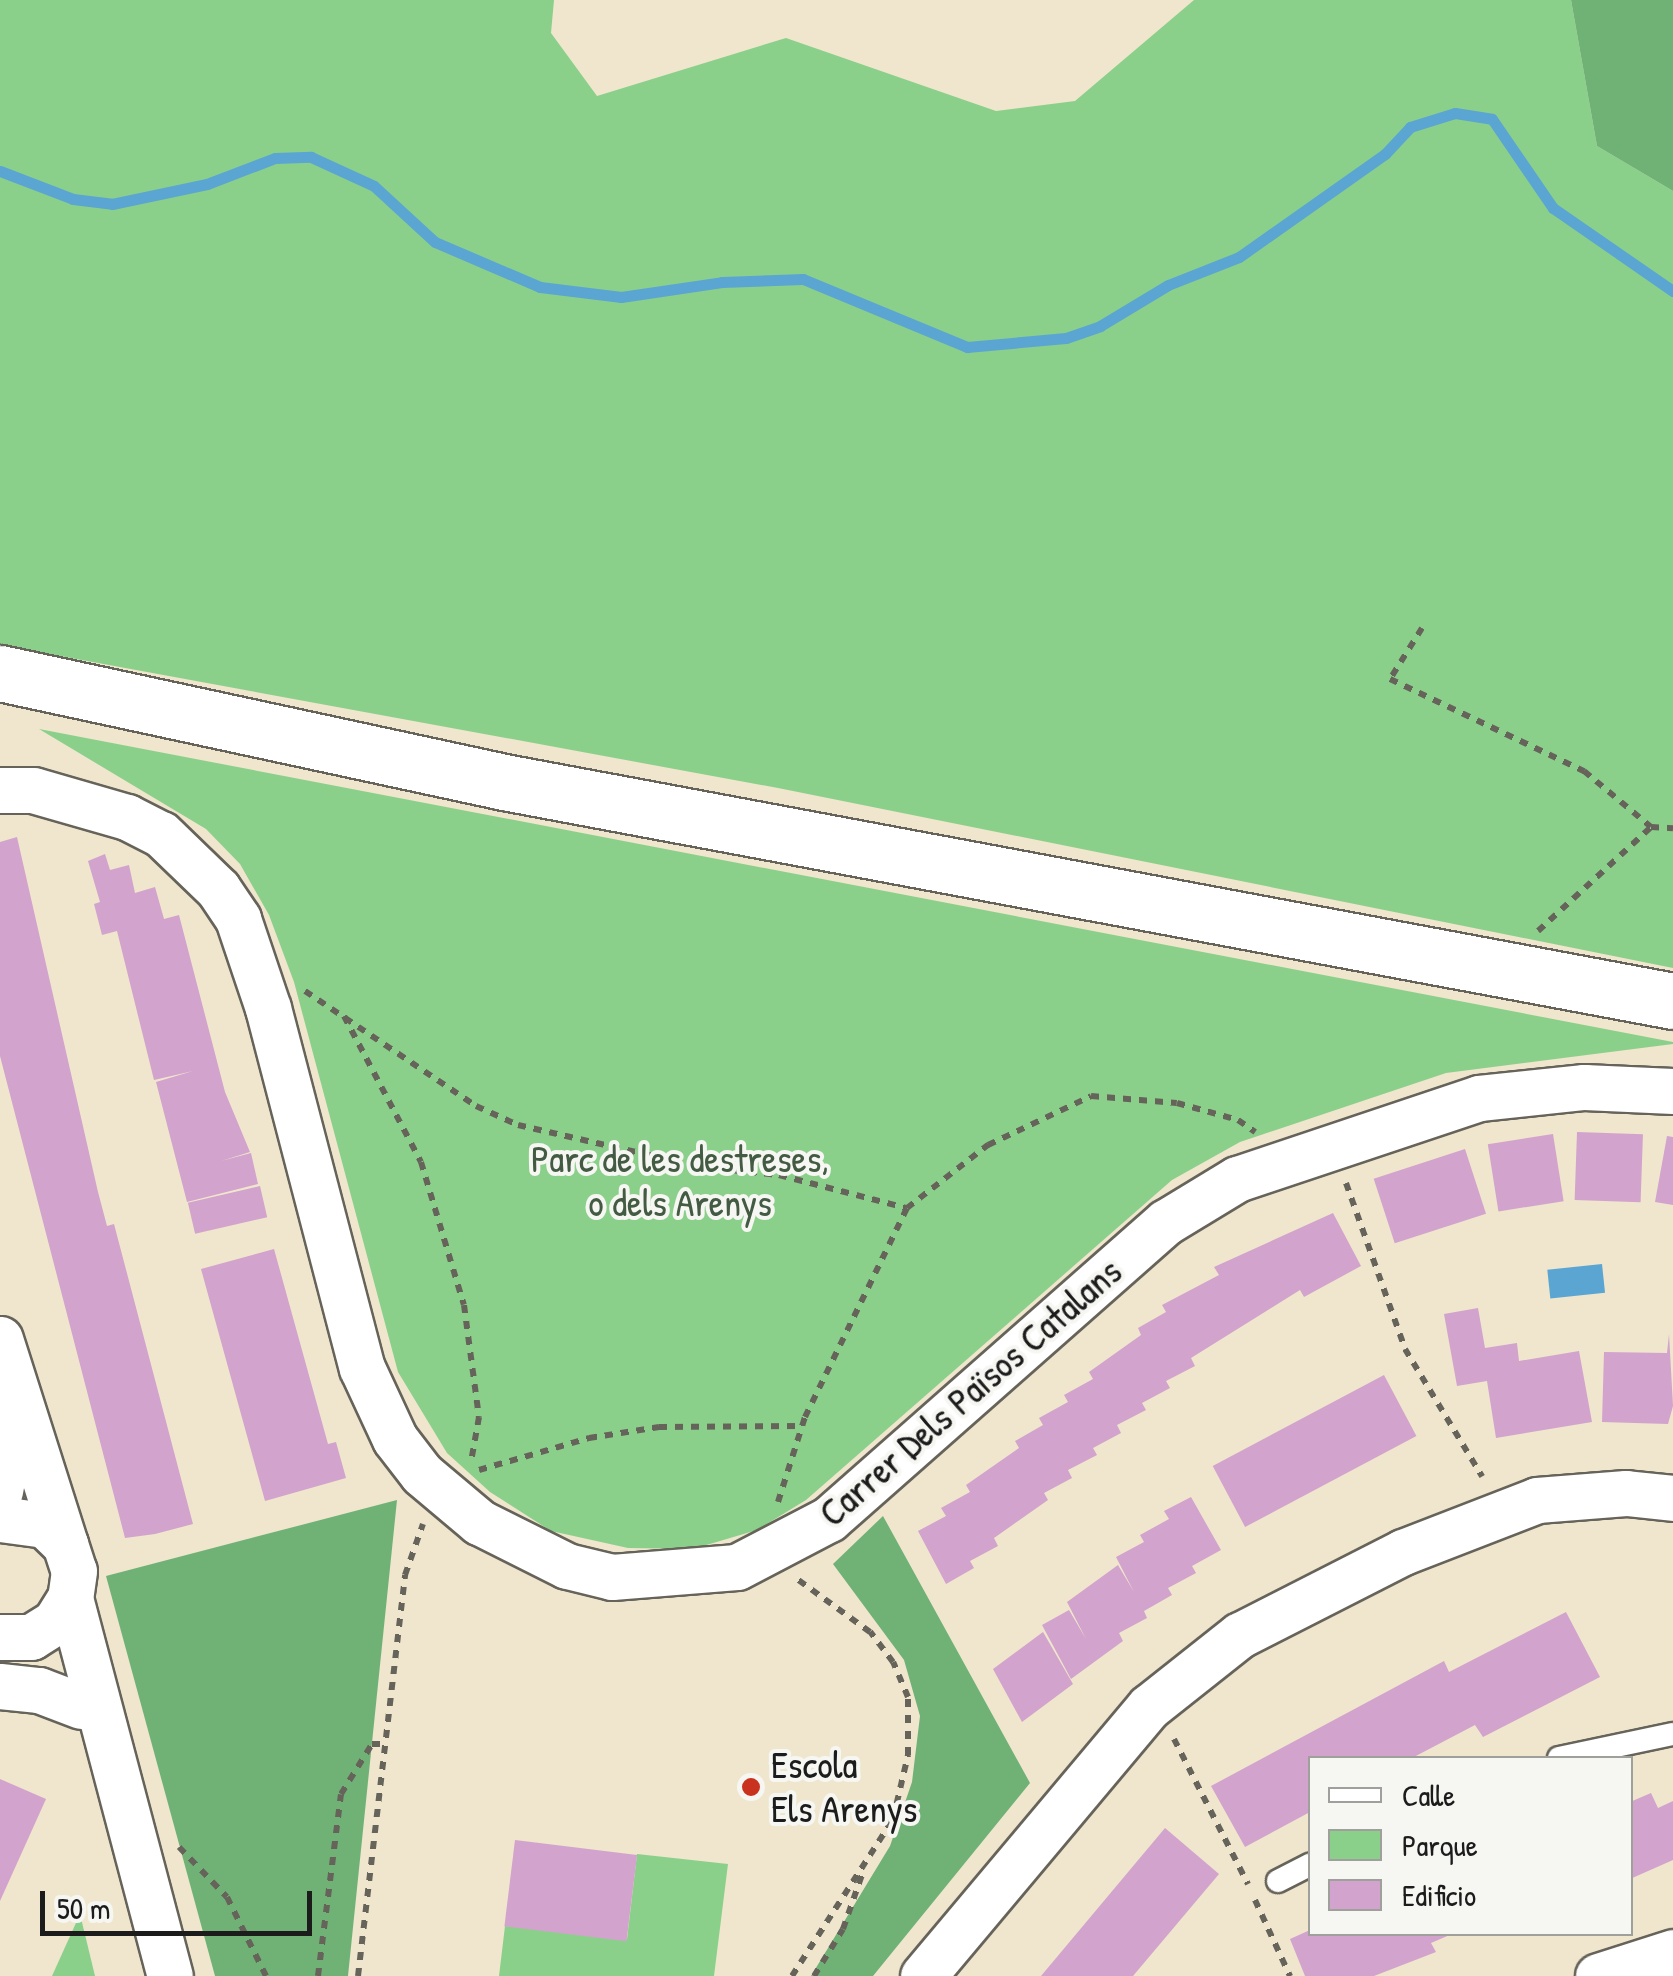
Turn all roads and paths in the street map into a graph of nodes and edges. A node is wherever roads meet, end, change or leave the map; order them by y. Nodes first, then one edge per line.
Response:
1 (1422, 628) dead end
2 (0, 672) edge
3 (0, 790) edge
4 (1650, 827) junction
5 (1673, 828) edge
6 (1516, 972) junction
7 (301, 988) dead end
8 (1673, 1002) edge
9 (342, 1013) junction
10 (1673, 1091) edge
11 (1264, 1140) dead end
12 (1341, 1171) dead end
13 (907, 1208) junction
14 (0, 1339) edge
15 (16, 1402) junction
16 (802, 1426) junction
17 (1482, 1476) dead end
18 (0, 1490) edge
19 (1673, 1498) edge
20 (427, 1514) dead end
21 (0, 1519) edge
22 (773, 1520) dead end
23 (65, 1544) junction
24 (788, 1572) dead end
25 (70, 1598) junction
26 (11, 1640) edge
27 (0, 1686) edge
28 (81, 1706) junction
29 (1168, 1730) dead end
30 (1673, 1734) edge
31 (384, 1744) junction
32 (1568, 1756) edge
33 (116, 1782) junction
34 (172, 1838) dead end
35 (866, 1862) junction
36 (1308, 1866) edge
37 (1278, 1880) dead end
38 (1673, 1952) edge
39 (170, 1976) edge
40 (266, 1976) edge
41 (318, 1976) edge
42 (358, 1976) edge
43 (792, 1976) edge
44 (814, 1976) edge
45 (923, 1976) edge
46 (1290, 1976) edge
47 (1598, 1976) edge

1 - 4 path
2 - 6 street
3 - 10 street, Carrer Dels Països Catalans
4 - 5 path
4 - 6 path
6 - 8 street
7 - 9 path
9 - 13 path
9 - 16 path
11 - 13 path
12 - 17 path
13 - 16 path
14 - 15 street
15 - 18 street
15 - 23 street
16 - 22 path
19 - 45 street
20 - 31 path
21 - 23 street
23 - 25 street
24 - 35 path
25 - 26 street
25 - 33 street
26 - 28 street
27 - 28 street
28 - 33 street
29 - 46 path
30 - 32 lane
31 - 41 path
31 - 42 path
33 - 39 street
34 - 40 path
35 - 43 path
35 - 44 path
36 - 37 lane
38 - 47 street

